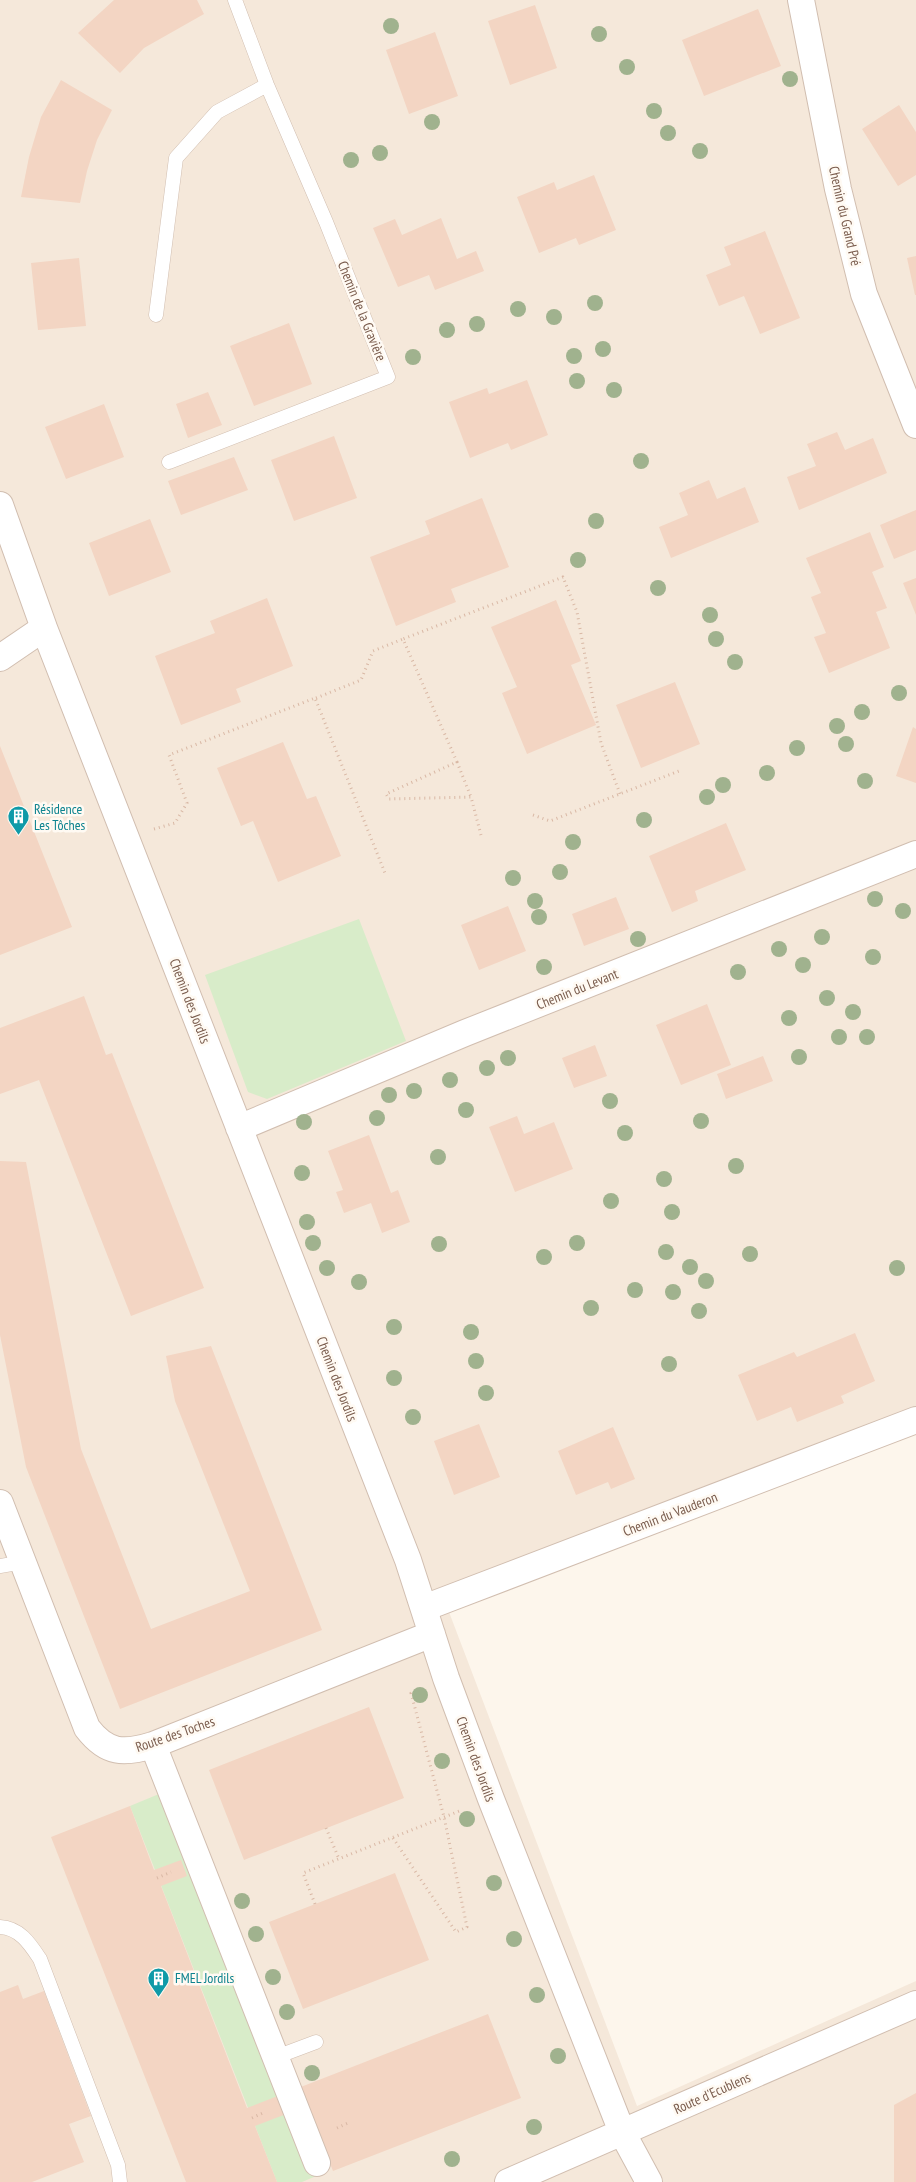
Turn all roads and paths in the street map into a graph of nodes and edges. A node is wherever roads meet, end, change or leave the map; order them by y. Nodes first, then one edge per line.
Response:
1 (235, 0) edge
2 (801, 0) edge
3 (267, 85) junction
4 (156, 315) dead end
5 (916, 424) edge
6 (169, 462) dead end
7 (0, 504) edge
8 (44, 628) junction
9 (403, 639) junction
10 (0, 658) edge
11 (315, 698) junction
12 (457, 762) junction
13 (679, 771) dead end
14 (620, 794) junction
15 (470, 797) junction
16 (533, 815) dead end
17 (175, 823) dead end
18 (481, 835) dead end
19 (916, 854) edge
20 (386, 873) dead end
21 (239, 1128) junction
22 (916, 1420) edge
23 (0, 1503) edge
24 (12, 1564) edge
25 (424, 1608) junction
26 (432, 1634) junction
27 (411, 1692) dead end
28 (153, 1745) junction
29 (490, 1799) junction
30 (444, 1817) junction
31 (326, 1828) dead end
32 (393, 1838) junction
33 (339, 1859) junction
34 (315, 1904) dead end
35 (0, 1927) edge
36 (916, 2004) edge
37 (316, 2042) dead end
38 (276, 2057) junction
39 (622, 2132) junction
40 (317, 2163) dead end
41 (120, 2182) edge
42 (508, 2182) edge
43 (649, 2182) edge

1 - 3 lane, Chemin de la Gravière
2 - 5 street, Chemin du Grand Pré
3 - 4 lane
3 - 6 lane, Chemin de la Gravière
7 - 8 street, Chemin des Jordils
8 - 10 street
8 - 21 street, Chemin des Jordils
9 - 11 path
9 - 12 path
9 - 14 path
11 - 17 path
11 - 20 path
12 - 15 path
12 - 15 path
13 - 14 path
14 - 16 path
15 - 18 path
19 - 21 street, Chemin du Levant
21 - 25 street, Chemin des Jordils
22 - 25 street, Chemin du Vauderon
23 - 24 street, Route des Toches
24 - 28 street, Route des Toches
25 - 26 street, Chemin des Jordils
26 - 28 street, Route des Toches
26 - 29 street, Chemin des Jordils
27 - 30 path
28 - 38 street
29 - 30 path
29 - 39 street, Chemin des Jordils
30 - 32 path
30 - 32 path
31 - 33 path
32 - 33 path
33 - 34 path
35 - 41 lane
36 - 39 street, Route d'Ecublens
37 - 38 lane
38 - 40 street
39 - 42 street, Route d'Ecublens
39 - 43 street, Chemin des Jordils

